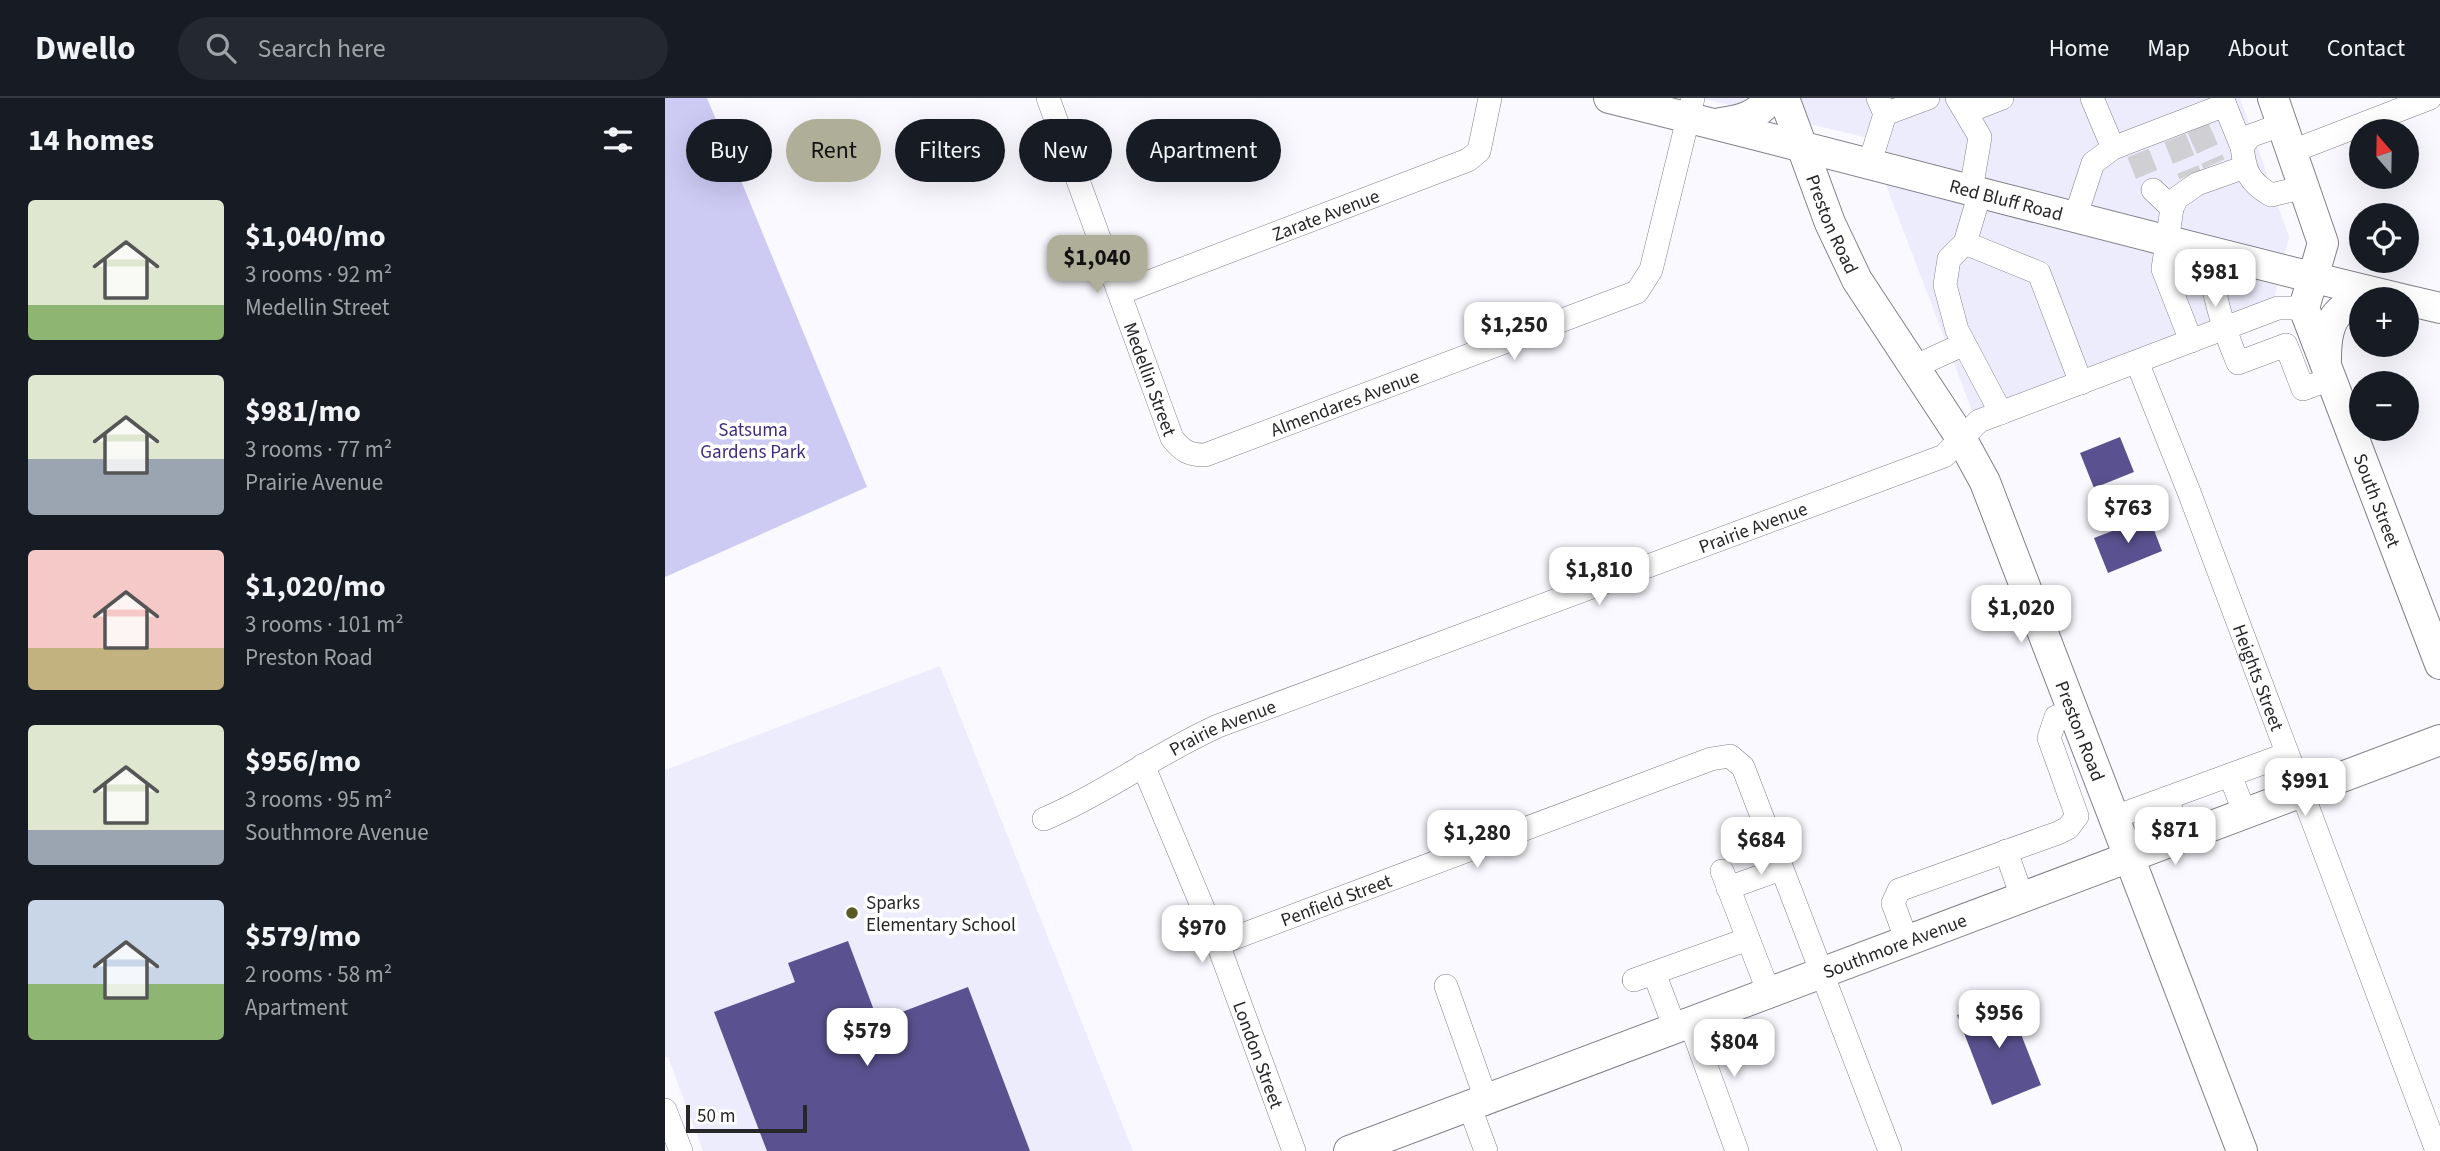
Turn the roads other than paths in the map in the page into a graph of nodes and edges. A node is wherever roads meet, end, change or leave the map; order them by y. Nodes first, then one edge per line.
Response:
1 (1048, 98) edge
2 (1490, 98) edge
3 (1609, 98) edge
4 (1771, 98) edge
5 (1784, 98) edge
6 (1928, 98) edge
7 (2003, 98) edge
8 (2092, 98) edge
9 (2430, 98) edge
10 (2224, 101) edge
11 (1961, 105) edge
12 (1882, 106) edge
13 (1700, 113) edge
14 (2283, 124) edge
15 (1803, 144) junction
16 (2136, 145) junction
17 (2243, 157) junction
18 (1870, 162) junction
19 (2305, 187) junction
20 (1976, 191) junction
21 (2075, 218) junction
22 (2167, 241) junction
23 (1965, 243) junction
24 (2210, 252) junction
25 (2312, 278) junction
26 (2350, 287) edge
27 (1119, 293) junction
28 (2349, 303) edge
29 (2419, 303) edge
30 (2304, 308) junction
31 (2440, 308) edge
32 (2224, 329) junction
33 (2192, 341) junction
34 (1964, 344) junction
35 (2290, 355) junction
36 (2137, 362) junction
37 (2325, 363) junction
38 (1914, 367) junction
39 (2081, 383) junction
40 (2001, 413) junction
41 (1961, 438) junction
42 (1191, 455) joint
43 (2440, 664) edge
44 (2074, 711) junction
45 (2440, 740) edge
46 (2287, 754) junction
47 (1143, 765) junction
48 (2230, 775) junction
49 (2302, 793) junction
50 (2167, 798) junction
51 (2245, 814) junction
52 (2115, 817) junction
53 (1045, 819) dead end
54 (2181, 838) junction
55 (2006, 851) junction
56 (2130, 857) junction
57 (1781, 869) junction
58 (2022, 897) junction
59 (1748, 939) junction
60 (1907, 941) junction
61 (1217, 944) junction
62 (1821, 973) junction
63 (1446, 986) dead end
64 (1769, 993) junction
65 (1682, 1025) junction
66 (1477, 1102) junction
67 (665, 1110) edge
68 (681, 1151) edge
69 (1294, 1151) edge
70 (1349, 1151) edge
71 (1486, 1151) edge
72 (1737, 1151) edge
73 (1890, 1151) edge
74 (2242, 1151) edge
75 (2437, 1151) edge

1 - 27 street, Medellin Street
2 - 27 street, Zarate Avenue
3 - 13 main road, Red Bluff Road
4 - 13 main road
5 - 15 main road, Preston Road
6 - 12 street
7 - 11 street
8 - 16 street
9 - 14 street
10 - 16 street
10 - 17 street
11 - 20 street
12 - 18 street
13 - 15 main road, Red Bluff Road
13 - 42 street, Almendares Avenue
14 - 17 street
14 - 19 main road
15 - 18 main road, Red Bluff Road
15 - 38 main road, Preston Road
16 - 21 street
17 - 19 street
17 - 22 street
18 - 20 main road, Red Bluff Road
19 - 25 main road
20 - 21 main road, Red Bluff Road
20 - 23 street
21 - 22 main road, Red Bluff Road
22 - 24 main road, Red Bluff Road
22 - 33 street
23 - 34 street
23 - 39 street
24 - 25 main road, Red Bluff Road
24 - 32 street
25 - 26 main road, Red Bluff Road
25 - 30 main road
27 - 42 street, Medellin Street
28 - 37 main road
29 - 31 main road, Red Bluff Road
30 - 32 street, Prairie Avenue
30 - 37 main road, South Street
32 - 33 street, Prairie Avenue
32 - 35 street
33 - 36 street, Prairie Avenue
34 - 38 street
34 - 40 street
35 - 37 street
35 - 37 street
36 - 39 street, Prairie Avenue
36 - 46 street, Heights Street
37 - 43 main road, South Street
38 - 41 main road, Preston Road
39 - 40 street, Prairie Avenue
40 - 41 street, Prairie Avenue
41 - 44 main road, Preston Road
41 - 47 street, Prairie Avenue
44 - 52 main road, Preston Road
44 - 55 street
45 - 49 main road, Southmore Avenue
46 - 48 street
46 - 49 street, Heights Street
47 - 53 street, Prairie Avenue
47 - 61 street, London Street
48 - 50 street
48 - 51 street
49 - 51 main road, Southmore Avenue
49 - 75 street, Heights Street
50 - 52 street
50 - 54 street
51 - 54 main road, Southmore Avenue
52 - 56 main road, Preston Road
54 - 56 main road, Southmore Avenue
55 - 58 street
55 - 60 street
56 - 58 main road, Southmore Avenue
56 - 74 main road, Preston Road
57 - 59 street
57 - 61 street, Penfield Street
57 - 62 street
58 - 60 main road, Southmore Avenue
59 - 64 street
59 - 65 street
60 - 62 main road, Southmore Avenue
61 - 69 street, London Street
62 - 64 main road, Southmore Avenue
62 - 73 street
63 - 66 street
64 - 65 main road, Southmore Avenue
65 - 66 main road, Southmore Avenue
65 - 72 street
66 - 70 main road, Southmore Avenue
66 - 71 street
67 - 68 street

